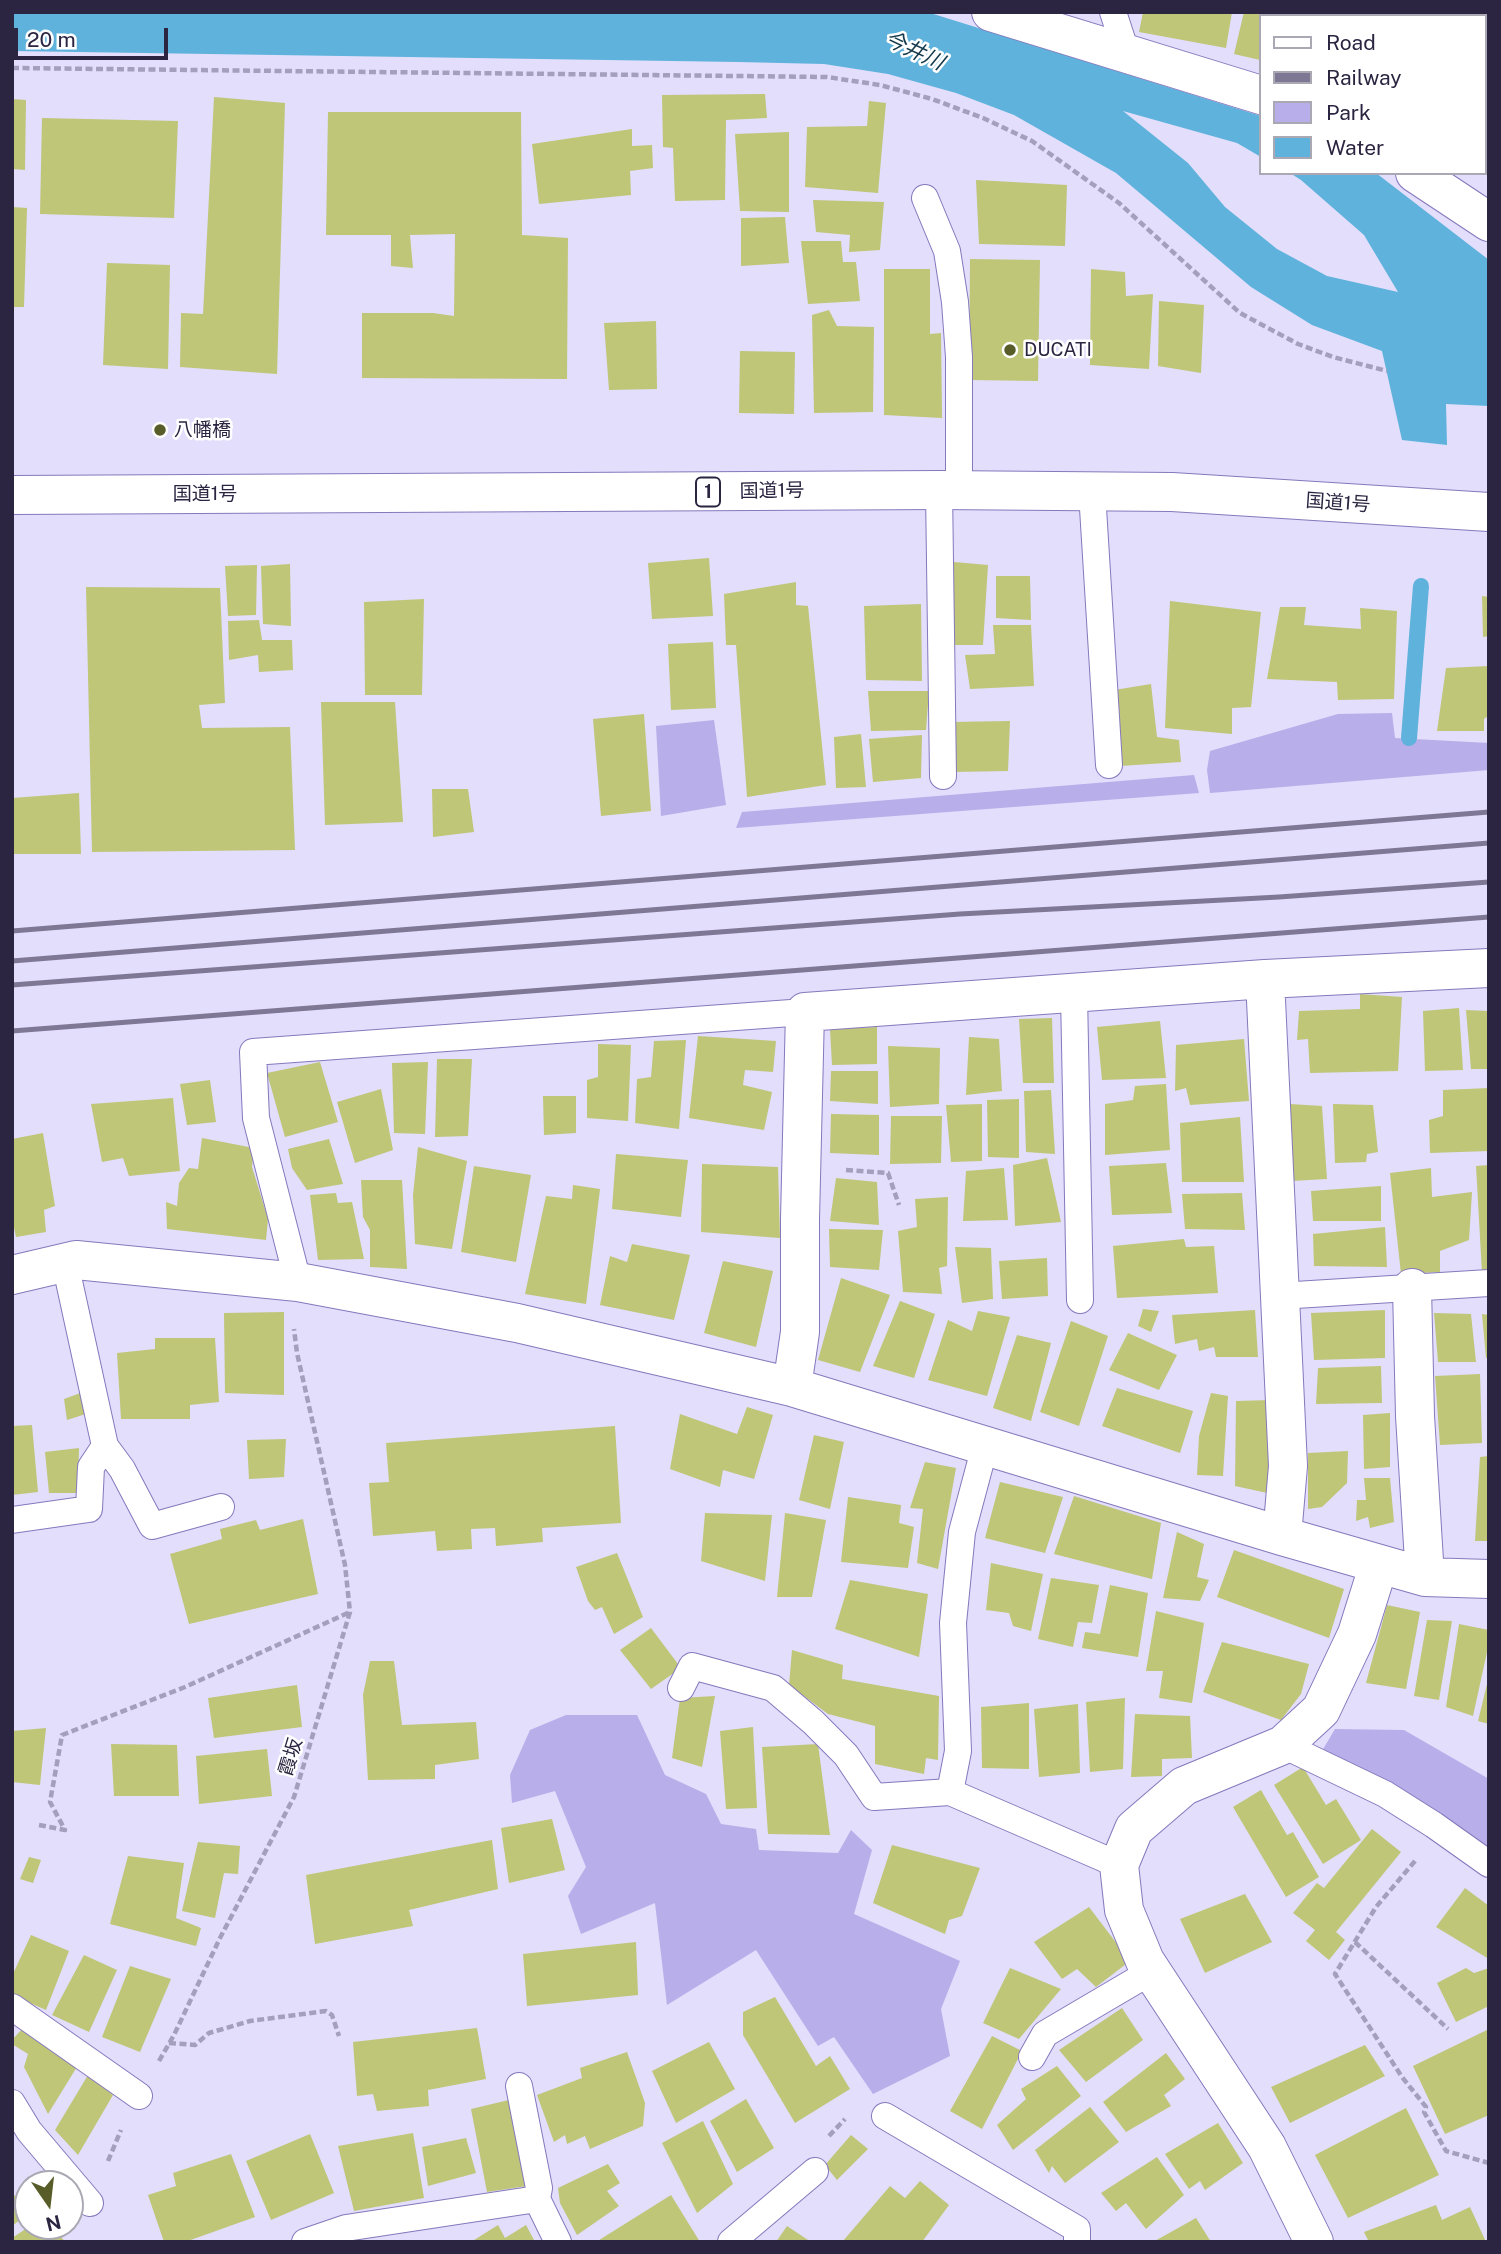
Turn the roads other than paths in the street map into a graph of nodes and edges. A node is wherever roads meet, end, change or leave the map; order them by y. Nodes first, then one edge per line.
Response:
1 (991, 12) edge
2 (1113, 12) edge
3 (1126, 52) junction
4 (1260, 95) edge
5 (1418, 175) edge
6 (925, 198) dead end
7 (1489, 222) edge
8 (949, 490) junction
9 (1092, 492) junction
10 (12, 495) edge
11 (1489, 512) edge
12 (1109, 765) dead end
13 (943, 776) dead end
14 (1489, 968) edge
15 (1265, 979) junction
16 (1074, 993) junction
17 (805, 1012) junction
18 (65, 1263) junction
19 (12, 1275) edge
20 (298, 1282) junction
21 (1489, 1283) edge
22 (1412, 1288) junction
23 (1279, 1296) junction
24 (1080, 1300) dead end
25 (792, 1387) junction
26 (105, 1446) junction
27 (985, 1446) junction
28 (221, 1507) dead end
29 (12, 1520) edge
30 (1282, 1536) junction
31 (1379, 1564) junction
32 (1425, 1577) junction
33 (1489, 1579) edge
34 (681, 1688) dead end
35 (1283, 1745) junction
36 (950, 1792) junction
37 (1489, 1864) edge
38 (1119, 1865) junction
39 (1152, 1971) junction
40 (12, 2007) edge
41 (1032, 2057) dead end
42 (519, 2086) dead end
43 (139, 2096) road end
44 (12, 2103) edge
45 (885, 2116) dead end
46 (21, 2137) edge
47 (815, 2171) dead end
48 (537, 2199) junction
49 (90, 2203) road end
50 (305, 2242) edge
51 (558, 2242) edge
52 (731, 2242) edge
53 (1077, 2242) edge
54 (1314, 2242) edge

1 - 3 main road
2 - 3 lane
3 - 4 main road
5 - 7 main road
6 - 8 lane
8 - 9 main road, 国道1号 / 1
8 - 10 main road, 国道1号 / 1
8 - 13 lane
9 - 11 main road, 国道1号 / 1
9 - 12 lane
14 - 15 main road
15 - 16 main road
15 - 23 main road
16 - 17 main road
16 - 24 lane
17 - 20 lane
17 - 25 main road
18 - 19 main road
18 - 20 main road
18 - 26 lane
20 - 25 main road
21 - 22 lane
22 - 23 lane
22 - 32 main road
23 - 30 main road
25 - 27 main road
26 - 28 lane
26 - 29 lane
27 - 30 main road
27 - 36 lane
30 - 31 main road
31 - 32 main road
31 - 35 main road
32 - 33 main road
34 - 36 lane
35 - 37 lane
35 - 38 main road
36 - 38 lane
38 - 39 main road
39 - 41 lane
39 - 54 main road
40 - 43 lane
42 - 48 lane
44 - 46 lane
45 - 53 lane
46 - 49 lane
47 - 52 lane
48 - 50 lane
48 - 51 lane

